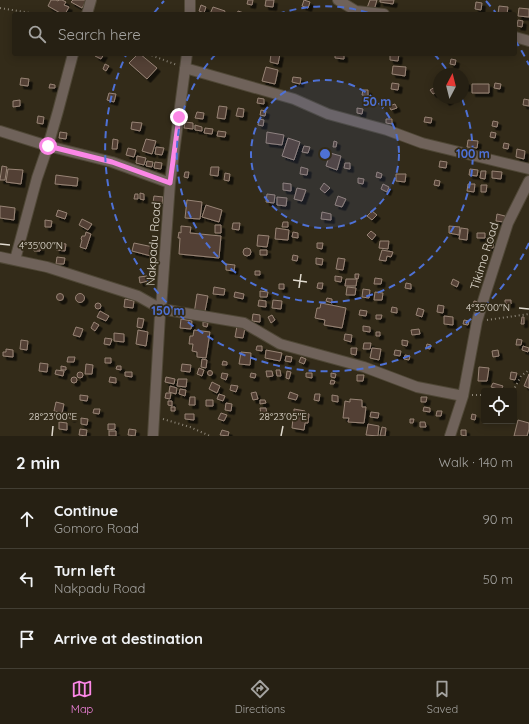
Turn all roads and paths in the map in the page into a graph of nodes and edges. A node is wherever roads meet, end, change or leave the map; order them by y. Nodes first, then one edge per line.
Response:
1 (91, 0) edge
2 (190, 0) edge
3 (338, 0) edge
4 (0, 8) edge
5 (25, 12) edge
6 (87, 12) edge
7 (190, 12) edge
8 (365, 12) edge
9 (517, 38) edge
10 (529, 41) edge
11 (72, 56) edge
12 (153, 56) edge
13 (187, 56) edge
14 (185, 68) junction
15 (0, 131) edge
16 (48, 146) junction
17 (529, 169) edge
18 (529, 180) edge
19 (170, 183) junction
20 (0, 257) edge
21 (15, 260) junction
22 (161, 309) junction
23 (529, 314) edge
24 (477, 321) junction
25 (529, 370) edge
26 (515, 388) edge
27 (463, 396) junction
28 (154, 417) junction
29 (153, 436) edge
30 (210, 436) edge
31 (450, 436) edge

1 - 6 street
2 - 7 street
3 - 8 street
4 - 5 path
9 - 10 street
11 - 16 street
12 - 14 path
13 - 14 street, Nakpadu Road
14 - 17 street
14 - 19 street, Nakpadu Road
15 - 16 street
16 - 19 street
16 - 21 street
18 - 24 street, Tikimo Road
19 - 22 street, Nakpadu Road
20 - 21 street
21 - 22 street
22 - 27 street
22 - 28 street, Nakpadu Road
23 - 24 path
24 - 27 street, Tikimo Road
25 - 26 path
27 - 31 street, Tikimo Road
28 - 29 street, Nakpadu Road
28 - 30 path

